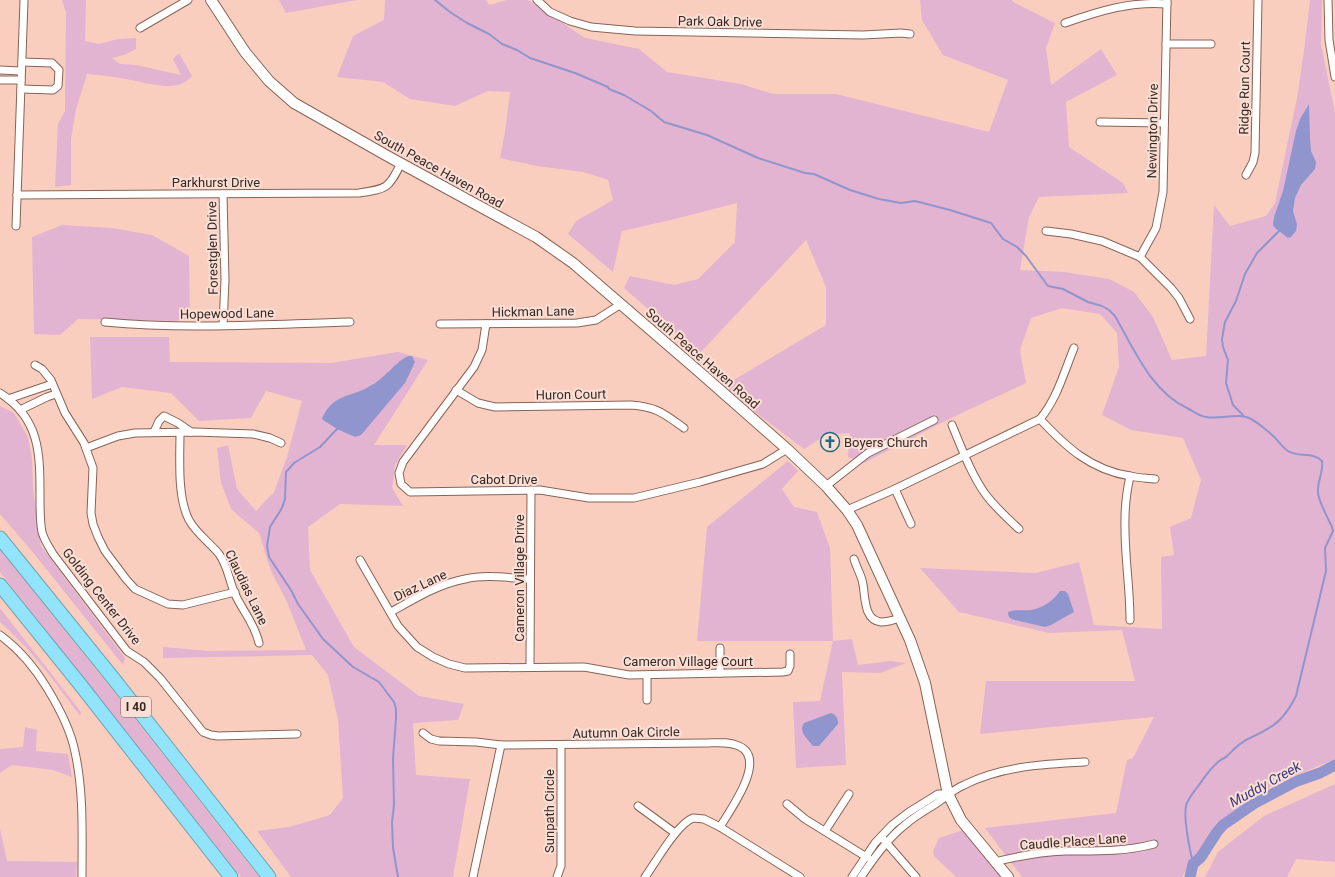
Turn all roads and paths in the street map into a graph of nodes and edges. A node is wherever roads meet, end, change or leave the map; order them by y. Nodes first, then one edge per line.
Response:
1 (24, 0) edge
2 (188, 0) edge
3 (211, 0) edge
4 (537, 0) edge
5 (1258, 0) edge
6 (1328, 0) edge
7 (1167, 2) edge
8 (1065, 24) dead end
9 (140, 28) dead end
10 (910, 34) dead end
11 (1166, 44) junction
12 (1211, 44) dead end
13 (22, 62) junction
14 (0, 70) edge
15 (21, 71) junction
16 (1335, 77) edge
17 (0, 80) edge
18 (21, 80) junction
19 (21, 89) junction
20 (1100, 122) dead end
21 (1164, 123) junction
22 (401, 163) junction
23 (1246, 175) dead end
24 (223, 194) junction
25 (17, 195) junction
26 (16, 226) dead end
27 (1046, 231) dead end
28 (1140, 258) junction
29 (621, 304) junction
30 (1190, 319) dead end
31 (105, 322) dead end
32 (350, 322) dead end
33 (440, 324) dead end
34 (486, 324) junction
35 (224, 325) junction
36 (1074, 348) dead end
37 (35, 365) dead end
38 (52, 384) junction
39 (456, 390) junction
40 (0, 393) edge
41 (56, 394) junction
42 (8, 399) junction
43 (20, 410) junction
44 (1040, 419) junction
45 (934, 420) dead end
46 (952, 425) dead end
47 (684, 428) dead end
48 (154, 432) junction
49 (180, 432) junction
50 (191, 432) junction
51 (280, 443) dead end
52 (86, 448) junction
53 (787, 449) junction
54 (964, 455) junction
55 (1130, 476) junction
56 (1155, 479) dead end
57 (826, 486) junction
58 (895, 489) junction
59 (531, 490) junction
60 (847, 510) junction
61 (912, 524) dead end
62 (1019, 529) dead end
63 (0, 538) edge
64 (854, 559) dead end
65 (360, 560) dead end
66 (530, 579) junction
67 (0, 585) edge
68 (235, 592) junction
69 (391, 612) junction
70 (900, 618) junction
71 (1130, 620) dead end
72 (0, 635) edge
73 (259, 643) dead end
74 (720, 648) dead end
75 (790, 654) dead end
76 (530, 666) junction
77 (720, 673) junction
78 (646, 675) junction
79 (647, 700) dead end
80 (423, 733) dead end
81 (297, 734) dead end
82 (501, 745) junction
83 (561, 745) junction
84 (1085, 762) dead end
85 (849, 794) dead end
86 (948, 794) junction
87 (787, 804) dead end
88 (638, 806) dead end
89 (720, 827) junction
90 (825, 831) junction
91 (676, 833) junction
92 (884, 840) junction
93 (1154, 844) dead end
94 (869, 859) junction
95 (995, 862) junction
96 (82, 877) edge
97 (231, 877) edge
98 (269, 877) edge
99 (473, 877) edge
100 (558, 877) edge
101 (645, 877) edge
102 (800, 877) edge
103 (852, 877) edge
104 (861, 877) edge
105 (916, 877) edge
106 (1008, 877) edge

1 - 13 street
2 - 9 street
3 - 22 main road, South Peace Haven Road
4 - 10 street, Park Oak Drive
5 - 23 street, Ridge Run Court
6 - 16 street
7 - 8 street
7 - 11 street, Newington Drive
11 - 12 street
11 - 21 street, Newington Drive
13 - 15 street
13 - 19 street
14 - 15 street
15 - 18 street
17 - 18 street
18 - 19 street
19 - 25 street
20 - 21 street
21 - 28 street, Newington Drive
22 - 24 street, Parkhurst Drive
22 - 29 main road, South Peace Haven Road
24 - 25 street, Parkhurst Drive
24 - 35 street, Forestglen Drive
25 - 26 street
27 - 28 street
28 - 30 street
29 - 34 street, Hickman Lane
29 - 53 main road, South Peace Haven Road
31 - 35 street, Hopewood Lane
32 - 35 street, Hopewood Lane
33 - 34 street, Hickman Lane
34 - 39 street, Cabot Drive
36 - 44 street
37 - 38 street
38 - 41 street
38 - 42 street
39 - 47 street, Huron Court
39 - 59 street, Cabot Drive
40 - 42 street, Golding Center Drive
41 - 43 street
41 - 52 street
42 - 43 street, Golding Center Drive
43 - 81 street, Golding Center Drive
44 - 54 street
44 - 55 street
45 - 57 street
46 - 54 street
48 - 49 street
48 - 50 street
48 - 52 street
49 - 50 street
49 - 68 street, Claudias Lane
50 - 51 street
52 - 68 street
53 - 57 main road, South Peace Haven Road
53 - 59 street, Cabot Drive
54 - 58 street
54 - 62 street
55 - 56 street
55 - 71 street
57 - 60 main road, South Peace Haven Road
58 - 60 street
58 - 61 street
59 - 66 street, Cameron Village Drive
60 - 70 main road, South Peace Haven Road
63 - 98 highway, I 40
64 - 70 street
65 - 69 street, Cameron Village Court
66 - 69 street, Diaz Lane
66 - 76 street, Cameron Village Drive
67 - 97 highway, I 40
68 - 73 street, Claudias Lane
69 - 76 street, Cameron Village Court
70 - 86 main road, South Peace Haven Road
72 - 96 street
74 - 77 street
75 - 77 street, Cameron Village Court
76 - 78 street, Cameron Village Court
77 - 78 street, Cameron Village Court
78 - 79 street
80 - 82 street, Autumn Oak Circle
82 - 83 street, Autumn Oak Circle
82 - 99 street
83 - 89 street, Autumn Oak Circle
83 - 100 street, Sunpath Circle
84 - 86 street
85 - 90 street
86 - 92 street
86 - 95 main road, South Peace Haven Road
87 - 90 street
88 - 91 street
89 - 91 street
89 - 102 street
90 - 94 street
91 - 101 street
92 - 94 street
92 - 105 street
93 - 95 street, Caudle Place Lane
94 - 103 street
94 - 104 street
95 - 106 main road, South Peace Haven Road

